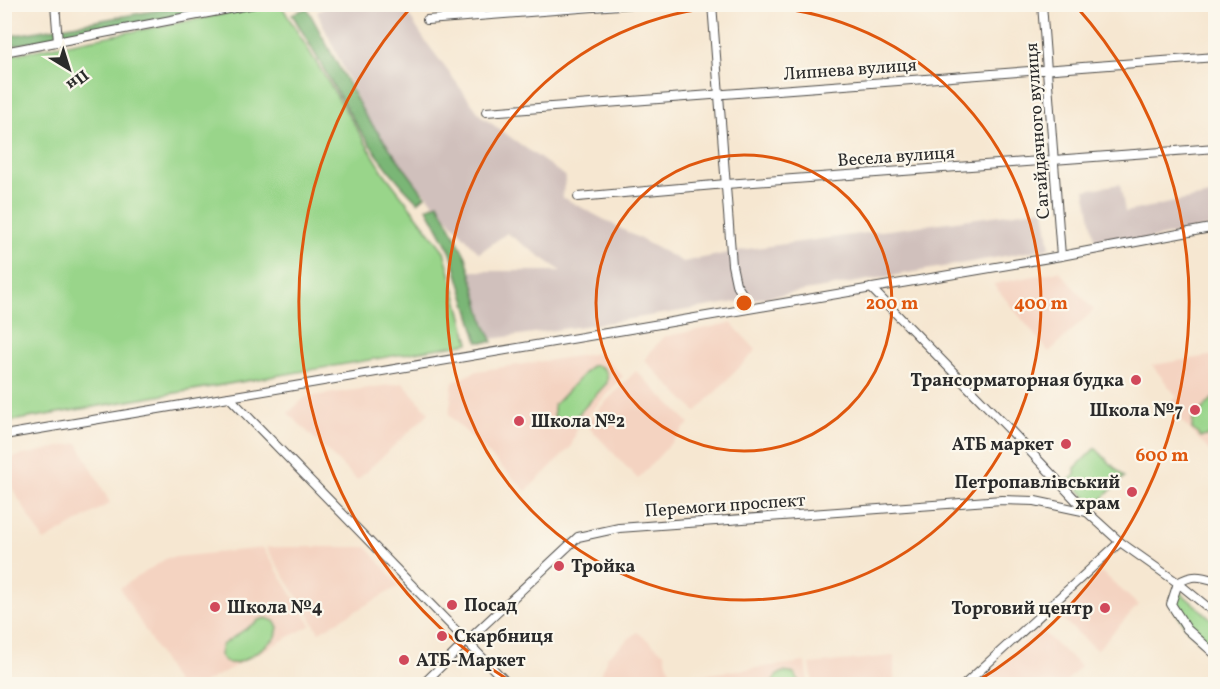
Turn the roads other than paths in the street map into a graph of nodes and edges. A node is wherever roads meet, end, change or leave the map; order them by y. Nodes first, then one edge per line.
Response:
1 (55, 4) edge
2 (255, 4) edge
3 (632, 4) edge
4 (712, 4) edge
5 (1042, 4) edge
6 (215, 9) edge
7 (427, 20) dead end
8 (58, 42) junction
9 (4, 52) edge
10 (1215, 57) edge
11 (1047, 69) junction
12 (718, 95) junction
13 (486, 112) dead end
14 (1215, 148) edge
15 (1054, 160) junction
16 (726, 183) junction
17 (578, 197) dead end
18 (1215, 227) edge
19 (1061, 256) junction
20 (871, 288) junction
21 (744, 309) junction
22 (229, 397) junction
23 (4, 435) edge
24 (1087, 512) junction
25 (1120, 542) junction
26 (1215, 580) edge
27 (1178, 583) junction
28 (1215, 614) edge
29 (466, 642) junction
30 (1215, 655) edge
31 (423, 684) edge
32 (508, 684) edge
33 (965, 684) edge

1 - 8 street
2 - 6 street
3 - 7 street
4 - 12 street
5 - 11 street, Сагайдачного вулиця
6 - 8 street
8 - 9 street
10 - 11 street, Липнева вулиця
11 - 12 street, Липнева вулиця
11 - 15 street, Сагайдачного вулиця
12 - 13 street, Липнева вулиця
12 - 16 street
14 - 15 street, Весела вулиця
15 - 16 street, Весела вулиця
15 - 19 street, Сагайдачного вулиця
16 - 17 street, Весела вулиця
16 - 21 street
18 - 19 street
19 - 20 street
20 - 21 street
20 - 24 street
21 - 22 street
22 - 23 street
22 - 29 street
24 - 25 street
24 - 29 street, Перемоги проспект
25 - 27 street
25 - 33 street
26 - 27 street
27 - 28 street
27 - 30 street
29 - 31 street, Перемоги проспект
29 - 32 street

